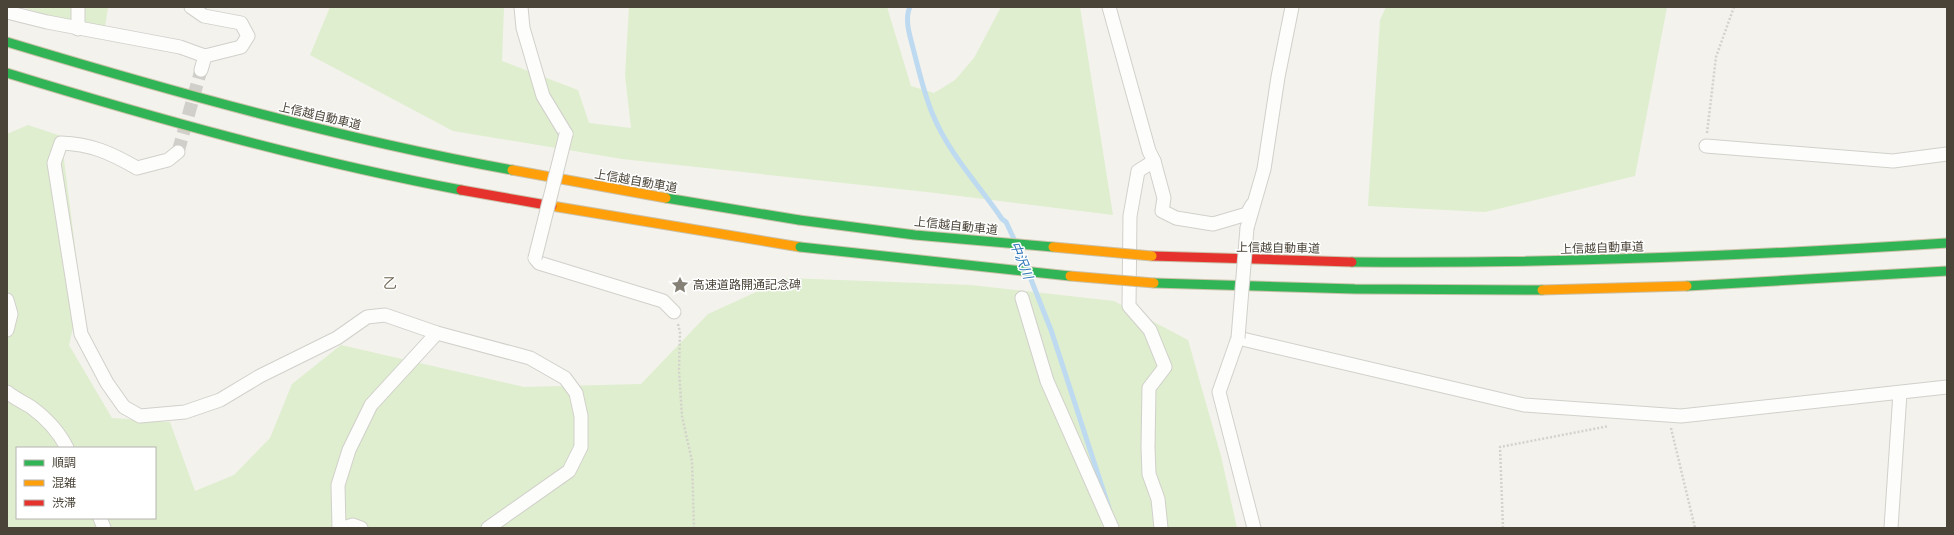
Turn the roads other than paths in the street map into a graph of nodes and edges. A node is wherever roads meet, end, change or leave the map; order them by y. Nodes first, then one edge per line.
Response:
1 (78, 7) edge
2 (191, 7) edge
3 (521, 7) edge
4 (1109, 7) edge
5 (1292, 7) edge
6 (7, 12) edge
7 (78, 29) junction
8 (7, 42) edge
9 (205, 56) junction
10 (201, 70) tunnel mouth
11 (7, 73) edge
12 (1706, 146) road end
13 (178, 152) tunnel mouth
14 (1947, 154) edge
15 (1154, 161) junction
16 (1264, 169) junction
17 (1947, 243) edge
18 (1947, 271) edge
19 (1022, 298) dead end
20 (7, 300) edge
21 (674, 312) road end
22 (7, 330) edge
23 (437, 333) junction
24 (1238, 338) junction
25 (1947, 387) edge
26 (7, 392) edge
27 (1900, 393) junction
28 (66, 447) edge
29 (339, 528) edge
30 (343, 528) edge
31 (361, 528) edge
32 (488, 528) edge
33 (1112, 528) edge
34 (1161, 528) edge
35 (1254, 528) edge
36 (1891, 528) edge

1 - 7 street
2 - 9 street
3 - 21 street, bridge
4 - 15 street
5 - 16 street
6 - 7 street
7 - 9 street
8 - 17 highway, 上信越自動車道, bridge
9 - 10 street
11 - 18 highway, bridge
12 - 14 street
13 - 23 street
15 - 16 street
15 - 34 street
16 - 24 street, bridge
19 - 33 street
20 - 22 street
23 - 29 street
23 - 32 street
24 - 27 street
24 - 35 street
25 - 27 street
26 - 28 street
27 - 36 street
30 - 31 street

